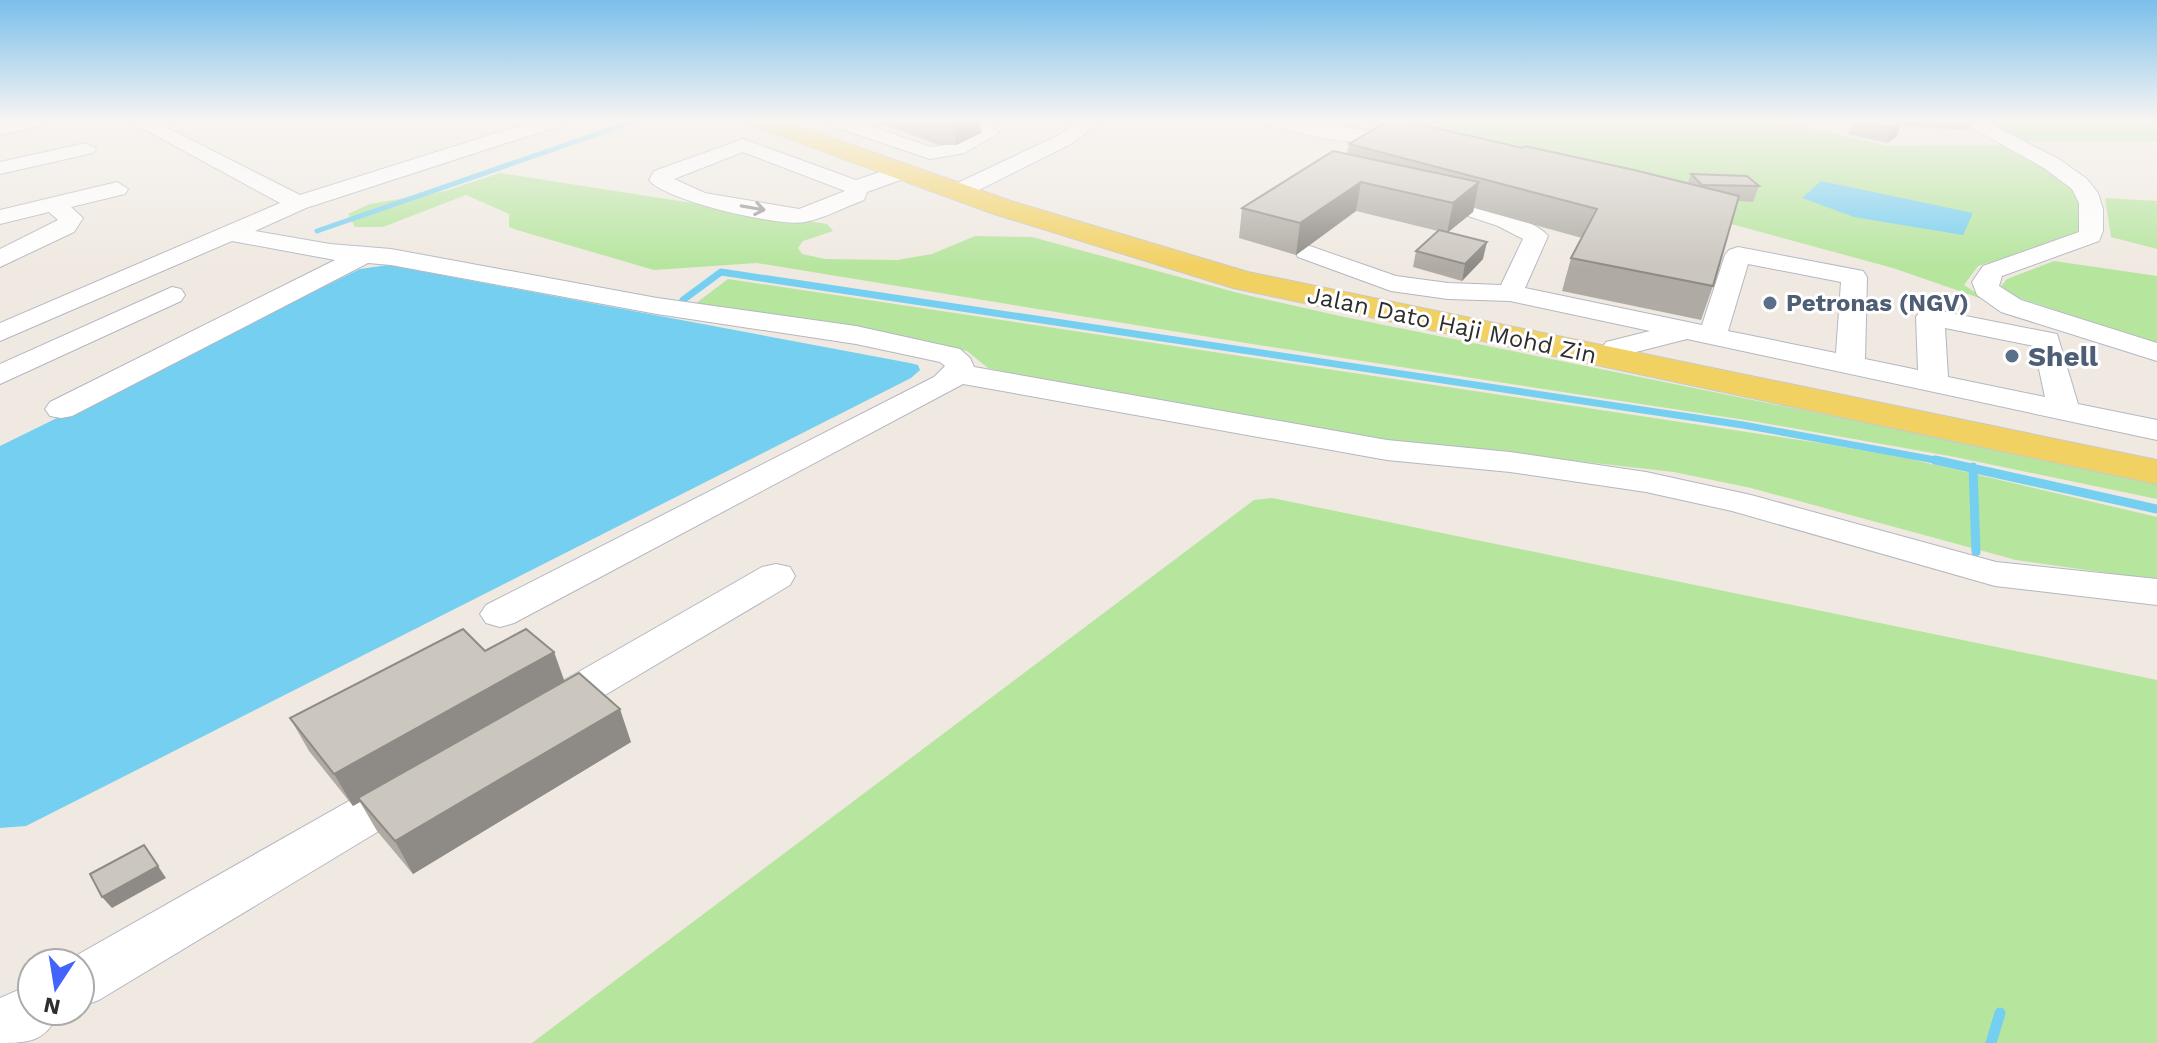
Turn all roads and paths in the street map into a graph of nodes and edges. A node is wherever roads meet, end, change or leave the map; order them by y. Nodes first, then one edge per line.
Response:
1 (233, 170) edge
2 (398, 170) edge
3 (441, 170) edge
4 (469, 170) edge
5 (677, 170) edge
6 (831, 170) edge
7 (894, 170) edge
8 (1003, 170) edge
9 (2058, 170) edge
10 (901, 172) junction
11 (856, 188) junction
12 (1402, 188) edge
13 (117, 189) dead end
14 (957, 192) junction
15 (298, 203) junction
16 (53, 204) junction
17 (0, 217) edge
18 (231, 233) junction
19 (1307, 252) dead end
20 (361, 257) junction
21 (0, 259) edge
22 (1391, 283) junction
23 (1510, 293) junction
24 (172, 295) dead end
25 (1352, 305) junction
26 (1702, 332) junction
27 (0, 333) edge
28 (2157, 352) edge
29 (1611, 358) junction
30 (1850, 364) junction
31 (0, 375) edge
32 (957, 375) junction
33 (1933, 382) junction
34 (61, 409) dead end
35 (2064, 410) junction
36 (2154, 435) edge
37 (2157, 472) edge
38 (776, 576) dead end
39 (2157, 592) edge
40 (500, 614) dead end
41 (519, 726) edge
42 (451, 766) edge
43 (96, 973) edge

1 - 15 street
2 - 15 street
3 - 4 street
5 -> 11 street
6 - 11 street
7 - 10 main road, Jalan Dato Haji Mohd Zin
8 - 14 street
9 - 28 street
10 - 11 street
10 - 14 main road, Jalan Dato Haji Mohd Zin
12 - 23 street
13 - 16 street
14 - 25 main road, Jalan Dato Haji Mohd Zin
15 - 18 street
16 - 17 street
16 - 21 street
18 - 20 street
18 - 27 street
19 - 22 street
20 - 32 street
20 - 34 street
22 - 23 street
22 - 25 street
23 - 26 street
24 - 31 street
25 - 29 main road, Jalan Dato Haji Mohd Zin
26 - 29 street
26 - 30 street
26 - 30 street
29 - 37 main road, Jalan Dato Haji Mohd Zin
30 - 33 street
32 - 39 street
32 - 40 street
33 - 35 street
33 - 35 street
35 - 36 street
38 - 41 street
42 - 43 street

